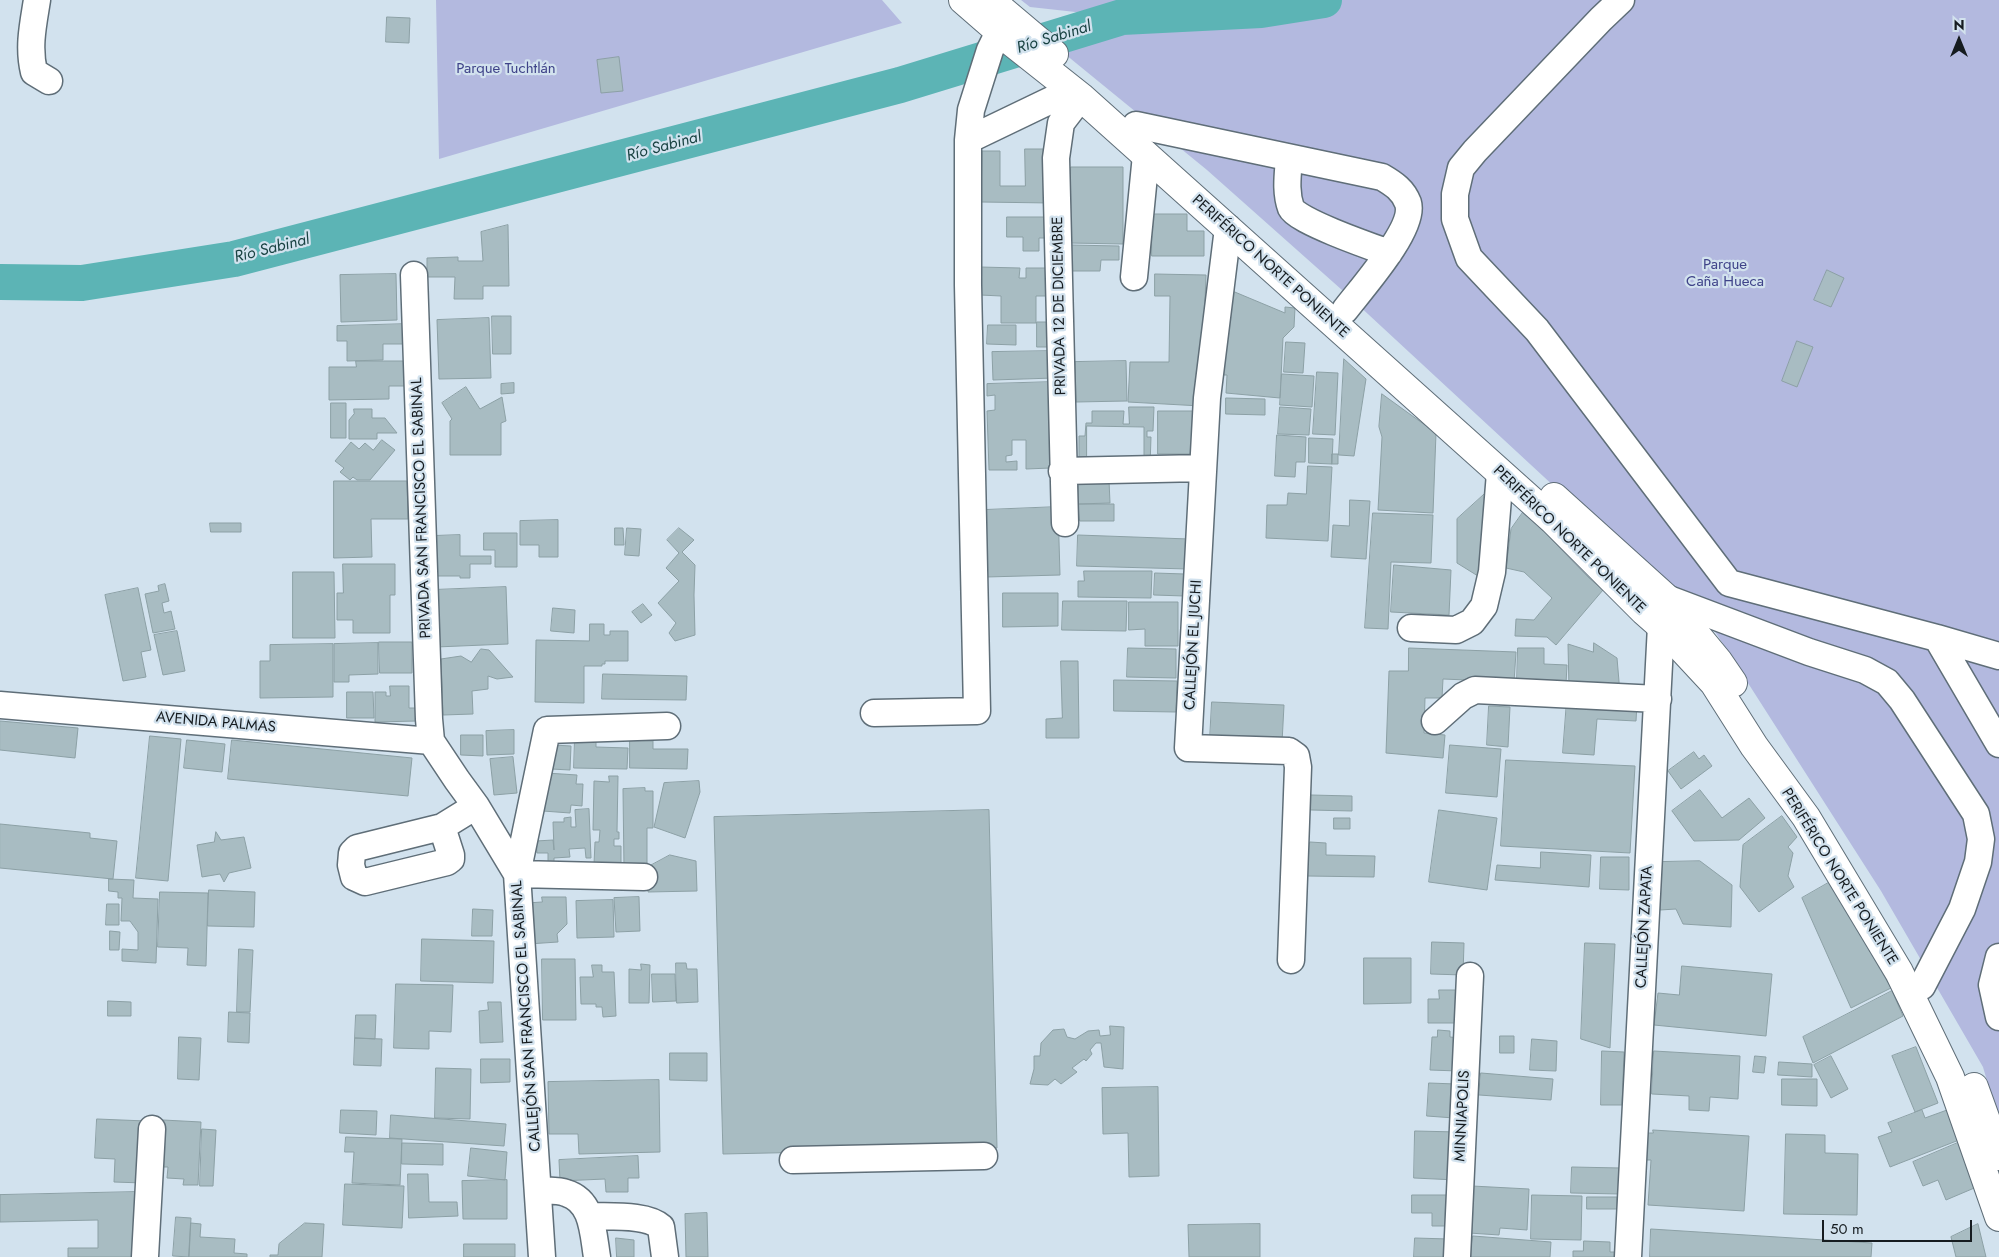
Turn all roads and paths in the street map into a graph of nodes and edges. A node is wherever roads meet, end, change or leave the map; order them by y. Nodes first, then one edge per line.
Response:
1 (37, 0) edge
2 (963, 0) edge
3 (990, 0) edge
4 (1621, 0) edge
5 (1004, 37) junction
6 (1050, 62) junction
7 (49, 81) dead end
8 (1076, 93) junction
9 (1136, 125) junction
10 (968, 140) junction
11 (1146, 155) junction
12 (1289, 158) junction
13 (1228, 228) junction
14 (1389, 253) junction
15 (414, 275) dead end
16 (1134, 277) dead end
17 (1345, 310) junction
18 (1203, 468) junction
19 (1062, 471) junction
20 (1500, 473) junction
21 (1065, 523) dead end
22 (1666, 598) junction
23 (1662, 626) junction
24 (1411, 628) dead end
25 (1937, 638) junction
26 (1999, 656) edge
27 (1658, 699) junction
28 (0, 705) edge
29 (874, 713) dead end
30 (1435, 722) dead end
31 (667, 726) dead end
32 (431, 741) junction
33 (1999, 744) edge
34 (476, 806) junction
35 (442, 827) dead end
36 (517, 874) junction
37 (644, 877) dead end
38 (1999, 958) edge
39 (1291, 960) dead end
40 (1470, 976) dead end
41 (1922, 986) junction
42 (1999, 1017) edge
43 (152, 1129) dead end
44 (984, 1156) dead end
45 (1999, 1156) edge
46 (793, 1160) dead end
47 (538, 1190) junction
48 (590, 1216) junction
49 (1999, 1217) edge
50 (145, 1257) edge
51 (542, 1257) edge
52 (597, 1257) edge
53 (665, 1257) edge
54 (1457, 1257) edge
55 (1628, 1257) edge

1 - 7 street
2 - 5 main road, PERIFÉRICO NORTE PONIENTE
3 - 5 main road, PERIFÉRICO NORTE PONIENTE
4 - 25 street
5 - 6 main road, PERIFÉRICO NORTE PONIENTE
5 - 10 street
6 - 8 main road, PERIFÉRICO NORTE PONIENTE
6 - 9 main road, PERIFÉRICO NORTE PONIENTE
8 - 10 street
8 - 11 main road, PERIFÉRICO NORTE PONIENTE
8 - 19 street, PRIVADA 12 DE DICIEMBRE
9 - 12 street
9 - 17 main road, PERIFÉRICO NORTE PONIENTE
10 - 29 street
11 - 13 main road, PERIFÉRICO NORTE PONIENTE
11 - 16 street
12 - 14 street
12 - 14 street
13 - 18 street, CALLEJÓN EL JUCHI
13 - 20 main road, PERIFÉRICO NORTE PONIENTE
14 - 17 street
15 - 32 street, PRIVADA SAN FRANCISCO EL SABINAL
17 - 22 main road, PERIFÉRICO NORTE PONIENTE
18 - 19 street
18 - 39 street, CALLEJÓN EL JUCHI
19 - 21 street, PRIVADA 12 DE DICIEMBRE
20 - 23 main road, PERIFÉRICO NORTE PONIENTE
20 - 24 street
22 - 23 street, CALLEJÓN ZAPATA
22 - 41 main road, PERIFÉRICO NORTE PONIENTE
22 - 41 street
23 - 27 street, CALLEJÓN ZAPATA
23 - 49 main road, PERIFÉRICO NORTE PONIENTE
25 - 26 street
25 - 33 street
27 - 30 street
27 - 55 street, CALLEJÓN ZAPATA
28 - 32 street, AVENIDA PALMAS
31 - 36 street
32 - 34 street, CALLEJÓN SAN FRANCISCO EL SABINAL
34 - 35 street
34 - 36 street, CALLEJÓN SAN FRANCISCO EL SABINAL
36 - 37 street
36 - 47 street, CALLEJÓN SAN FRANCISCO EL SABINAL
38 - 42 street
40 - 54 street, MINNIAPOLIS
41 - 45 main road, PERIFÉRICO NORTE PONIENTE
43 - 50 street
44 - 46 street
47 - 48 street
47 - 51 street, CALLEJÓN SAN FRANCISCO EL SABINAL
48 - 52 street
48 - 53 street

